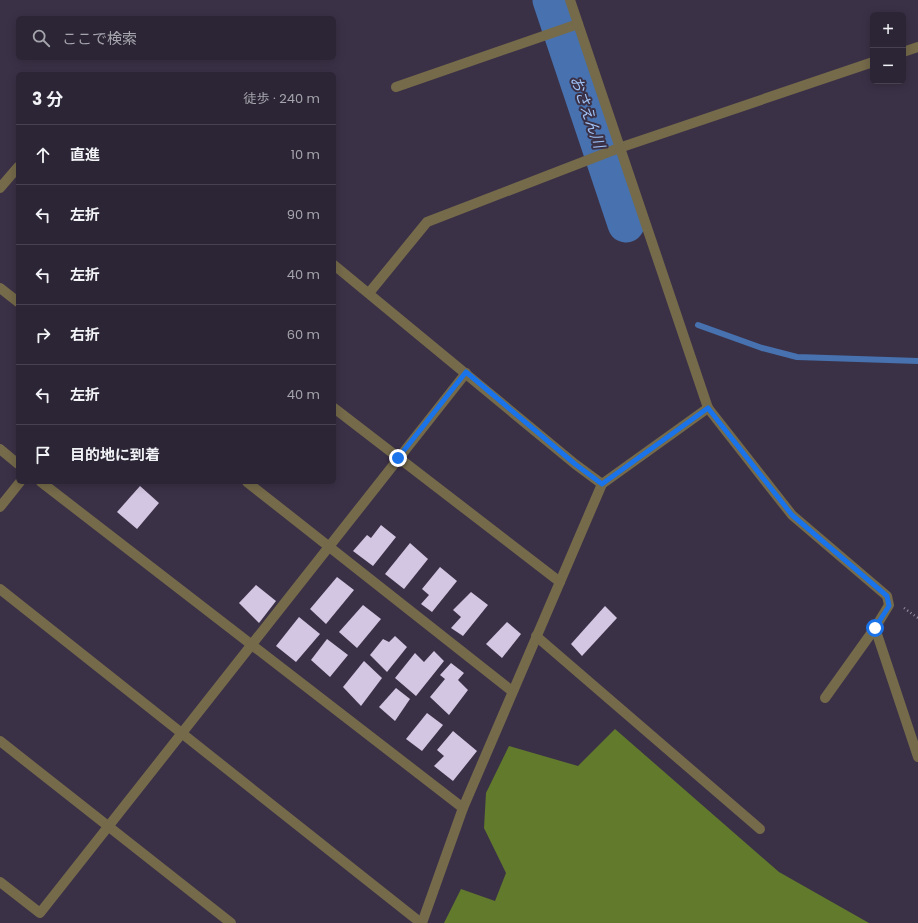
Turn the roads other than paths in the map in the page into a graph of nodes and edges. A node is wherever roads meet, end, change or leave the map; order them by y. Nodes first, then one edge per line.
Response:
1 (570, 0) edge
2 (578, 24) junction
3 (918, 47) edge
4 (906, 51) edge
5 (870, 63) edge
6 (396, 87) dead end
7 (619, 148) junction
8 (16, 169) edge
9 (0, 188) edge
10 (336, 267) edge
11 (0, 288) edge
12 (369, 293) junction
13 (16, 300) edge
14 (466, 372) junction
15 (708, 408) junction
16 (336, 410) edge
17 (0, 449) edge
18 (398, 458) junction
19 (16, 462) edge
20 (18, 484) edge
21 (44, 484) edge
22 (250, 484) edge
23 (602, 484) junction
24 (0, 507) edge
25 (329, 546) junction
26 (560, 582) junction
27 (0, 589) edge
28 (875, 628) junction
29 (536, 636) junction
30 (252, 645) junction
31 (512, 691) junction
32 (826, 698) dead end
33 (182, 734) junction
34 (0, 741) edge
35 (918, 757) edge
36 (463, 808) junction
37 (109, 827) junction
38 (760, 829) dead end
39 (0, 882) edge
40 (231, 923) edge
41 (422, 923) edge

1 - 2 street
2 - 6 street
2 - 7 street
3 - 4 street
5 - 7 street
7 - 12 street
7 - 15 street
8 - 9 street
10 - 12 street
11 - 13 street
12 - 14 street
14 - 18 street
14 - 23 street
15 - 23 street
15 - 28 street
16 - 18 street
17 - 19 street
18 - 25 street
18 - 26 street
20 - 24 street
21 - 30 street
22 - 25 street
23 - 26 street
25 - 30 street
25 - 31 street
26 - 29 street
27 - 33 street
28 - 32 street
28 - 35 street
29 - 31 street
29 - 38 street
30 - 33 street
30 - 36 street
31 - 36 street
33 - 37 street
33 - 41 street
34 - 37 street
36 - 41 street
37 - 39 street
37 - 40 street

